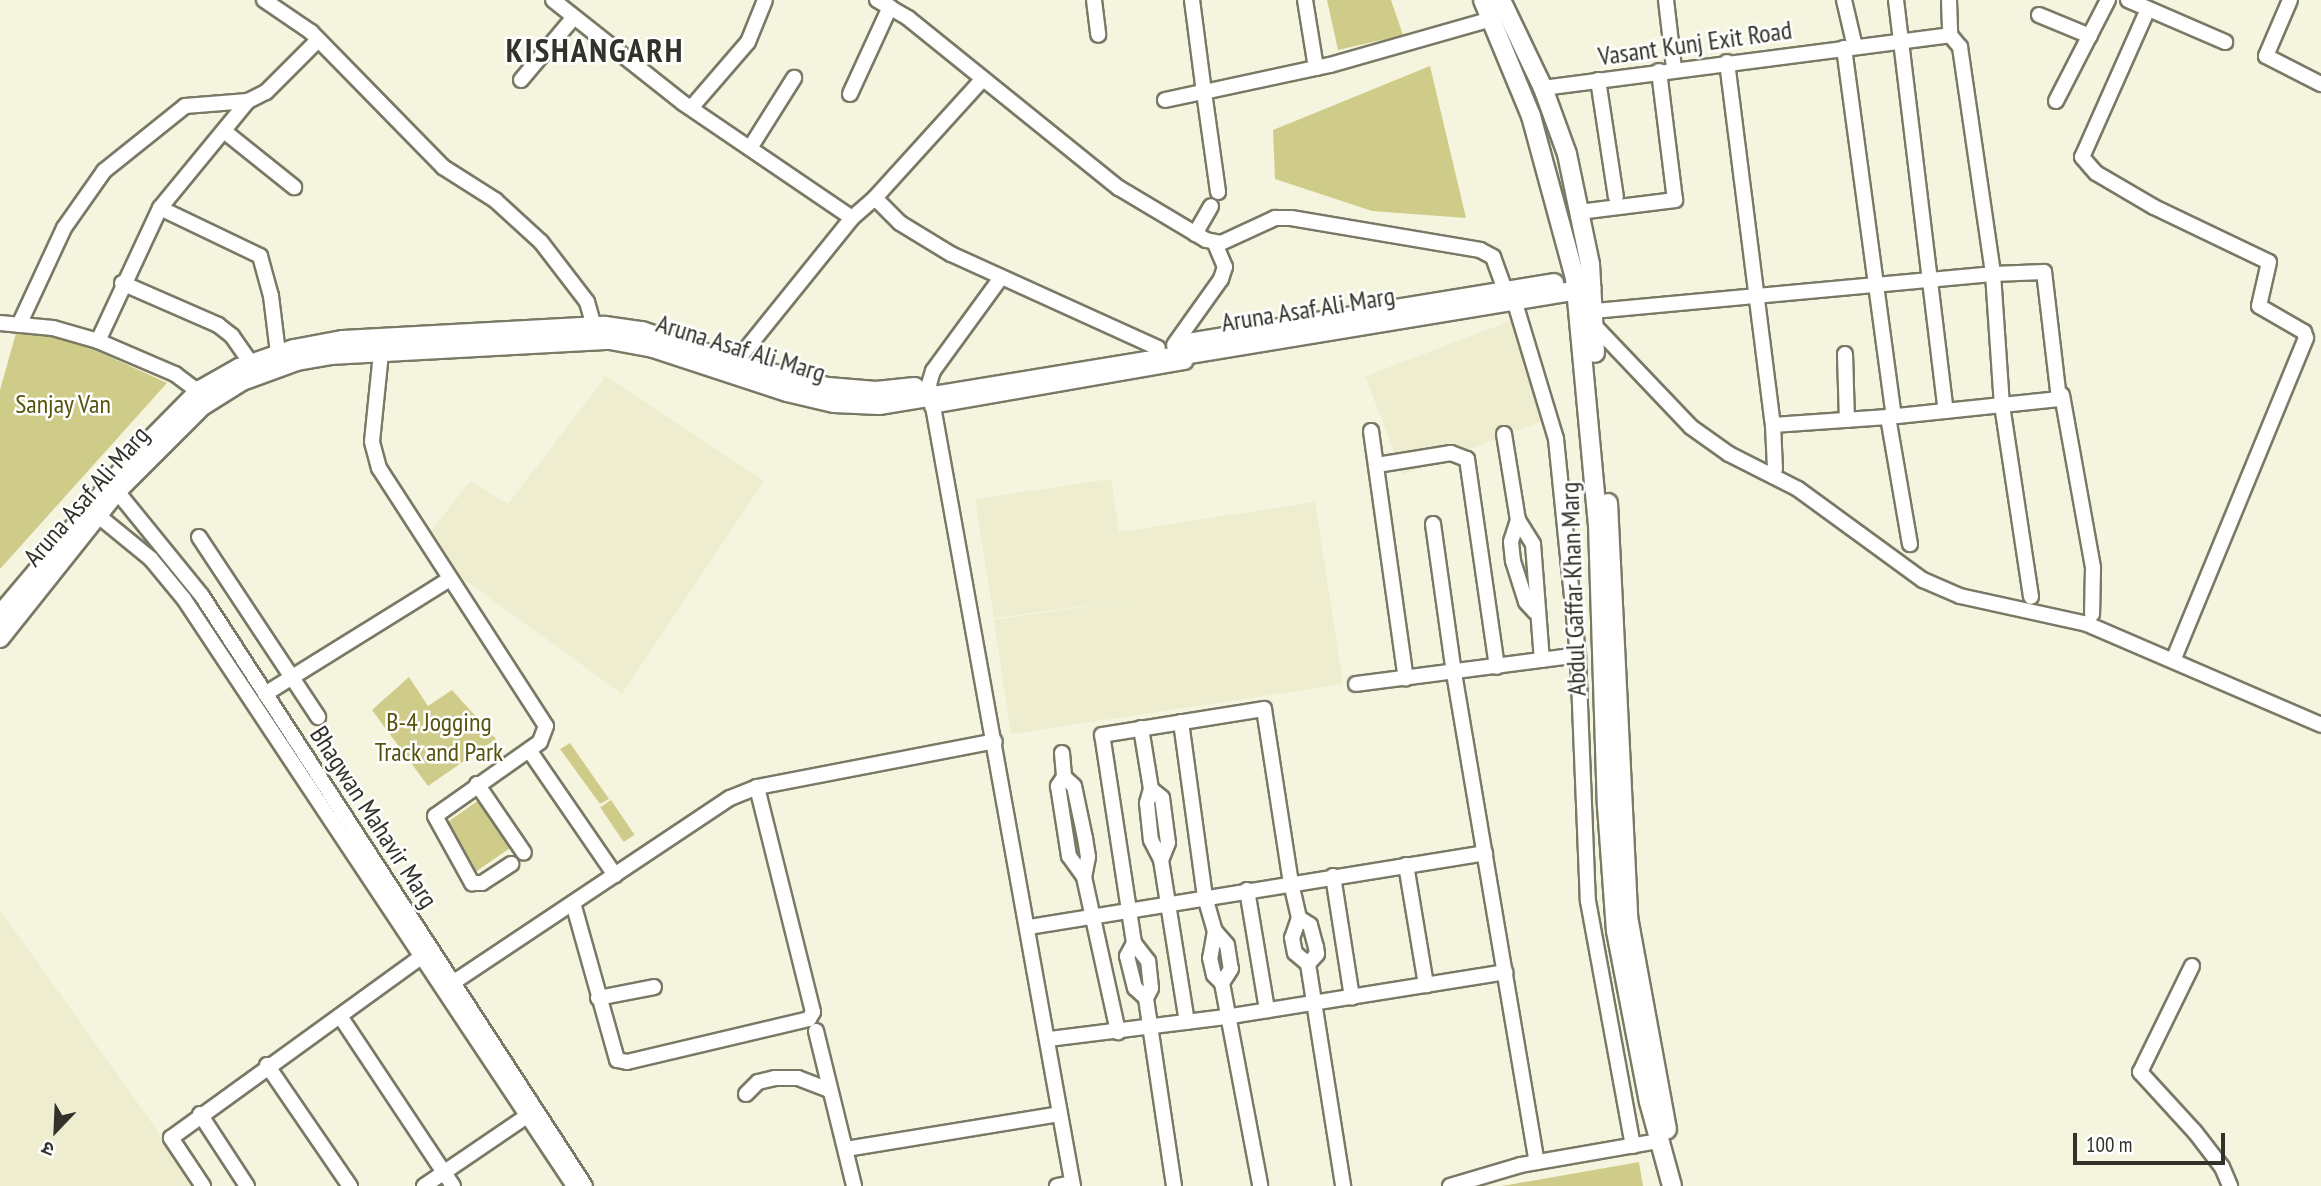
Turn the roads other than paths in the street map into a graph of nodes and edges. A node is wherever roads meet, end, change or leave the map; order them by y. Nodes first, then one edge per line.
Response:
1 (264, 0) edge
2 (552, 0) edge
3 (765, 0) edge
4 (1094, 0) edge
5 (1192, 0) edge
6 (1305, 0) edge
7 (1483, 0) edge
8 (1501, 0) edge
9 (1666, 0) edge
10 (1844, 0) edge
11 (1896, 0) edge
12 (1949, 0) edge
13 (2108, 0) edge
14 (2127, 0) edge
15 (2290, 0) edge
16 (893, 5) edge
17 (2148, 9) junction
18 (2039, 15) dead end
19 (574, 17) junction
20 (1492, 19) junction
21 (1098, 29) dead end
22 (1950, 36) junction
23 (2090, 36) junction
24 (318, 40) junction
25 (1900, 41) junction
26 (2225, 42) dead end
27 (1849, 47) junction
28 (1727, 62) junction
29 (1316, 68) junction
30 (1666, 70) junction
31 (794, 78) dead end
32 (521, 80) dead end
33 (981, 80) junction
34 (1598, 80) junction
35 (2321, 84) edge
36 (1543, 88) junction
37 (1204, 92) junction
38 (850, 94) dead end
39 (1165, 100) dead end
40 (248, 101) junction
41 (2056, 101) dead end
42 (691, 108) junction
43 (223, 131) junction
44 (750, 148) junction
45 (294, 187) dead end
46 (1218, 192) dead end
47 (1616, 197) dead end
48 (875, 198) junction
49 (1211, 206) dead end
50 (160, 208) junction
51 (1580, 212) junction
52 (852, 218) junction
53 (1195, 234) junction
54 (1215, 244) junction
55 (1568, 245) junction
56 (1993, 274) junction
57 (1000, 279) junction
58 (1585, 279) junction
59 (1930, 280) junction
60 (122, 284) junction
61 (1876, 286) junction
62 (1550, 289) junction
63 (1510, 296) junction
64 (1761, 298) junction
65 (1588, 319) junction
66 (0, 323) edge
67 (19, 325) junction
68 (1366, 332) dead end
69 (596, 333) junction
70 (98, 341) junction
71 (1166, 346) junction
72 (278, 353) junction
73 (381, 353) junction
74 (1844, 354) dead end
75 (251, 363) junction
76 (735, 363) junction
77 (204, 395) junction
78 (2062, 395) junction
79 (930, 396) junction
80 (2002, 405) junction
81 (1946, 411) junction
82 (1891, 417) junction
83 (1847, 421) junction
84 (1773, 425) junction
85 (1371, 430) dead end
86 (1504, 434) dead end
87 (1377, 465) junction
88 (1775, 469) dead end
89 (114, 487) junction
90 (94, 513) junction
91 (1518, 520) junction
92 (1433, 524) dead end
93 (199, 537) dead end
94 (1910, 544) dead end
95 (450, 579) junction
96 (2031, 597) dead end
97 (1535, 612) junction
98 (2092, 614) dead end
99 (0, 615) edge
100 (0, 638) edge
101 (1578, 654) junction
102 (2174, 659) junction
103 (1542, 660) junction
104 (1497, 667) junction
105 (1454, 673) junction
106 (291, 678) junction
107 (1406, 678) junction
108 (1356, 684) dead end
109 (265, 694) junction
110 (318, 718) dead end
111 (1181, 722) junction
112 (2321, 725) edge
113 (1141, 728) junction
114 (995, 741) junction
115 (290, 746) junction
116 (529, 750) junction
117 (1062, 753) dead end
118 (477, 784) junction
119 (757, 787) junction
120 (524, 853) dead end
121 (1485, 853) junction
122 (511, 864) dead end
123 (1406, 865) junction
124 (615, 875) junction
125 (1333, 876) junction
126 (1291, 883) junction
127 (1247, 890) junction
128 (1206, 897) junction
129 (573, 903) junction
130 (1167, 904) junction
131 (1129, 910) junction
132 (1091, 917) junction
133 (1299, 918) junction
134 (1029, 927) junction
135 (427, 953) junction
136 (1308, 964) junction
137 (2192, 966) dead end
138 (1505, 972) junction
139 (449, 985) junction
140 (1426, 985) junction
141 (654, 987) dead end
142 (598, 998) junction
143 (1352, 998) junction
144 (1313, 1003) junction
145 (1267, 1010) junction
146 (340, 1016) junction
147 (1225, 1017) junction
148 (1187, 1022) junction
149 (1152, 1028) junction
150 (816, 1031) dead end
151 (1118, 1032) junction
152 (1049, 1040) junction
153 (267, 1065) junction
154 (830, 1090) junction
155 (746, 1094) dead end
156 (200, 1114) junction
157 (531, 1114) junction
158 (1059, 1114) junction
159 (1658, 1141) junction
160 (1633, 1146) junction
161 (846, 1149) junction
162 (1537, 1162) junction
163 (443, 1173) junction
164 (1073, 1184) edge
165 (1260, 1185) edge
166 (203, 1186) edge
167 (247, 1186) edge
168 (350, 1186) edge
169 (424, 1186) edge
170 (453, 1186) edge
171 (574, 1186) edge
172 (585, 1186) edge
173 (854, 1186) edge
174 (1057, 1186) edge
175 (1174, 1186) edge
176 (1343, 1186) edge
177 (1450, 1186) edge
178 (1672, 1186) edge
179 (1684, 1186) edge
180 (2230, 1186) edge

1 - 24 street
2 - 19 street
3 - 42 street
4 - 21 street
5 - 37 street
6 - 29 street
7 - 20 main road, Abdul Gaffar Khan Marg
8 - 36 main road, Abdul Gaffar Khan Marg
9 - 30 street
10 - 27 street
11 - 25 street
12 - 22 street
13 - 23 street
14 - 17 street
15 - 35 street
16 - 33 street
16 - 38 street
17 - 26 street
17 - 102 street
18 - 23 street
19 - 32 street
19 - 42 street
20 - 29 street
20 - 55 main road, Abdul Gaffar Khan Marg
22 - 25 street, Vasant Kunj Exit Road
22 - 56 street
23 - 41 street
24 - 40 street
24 - 69 street
25 - 27 street, Vasant Kunj Exit Road
25 - 59 street
27 - 28 street, Vasant Kunj Exit Road
27 - 61 street
28 - 30 street, Vasant Kunj Exit Road
28 - 64 street
29 - 37 street
30 - 34 street, Vasant Kunj Exit Road
30 - 51 street
31 - 44 street
33 - 48 street
33 - 53 street
34 - 36 street, Vasant Kunj Exit Road
34 - 47 street
36 - 51 main road, Abdul Gaffar Khan Marg
37 - 39 street
37 - 46 street
40 - 43 street
40 - 67 street
42 - 44 street
43 - 45 street
43 - 50 street
44 - 52 street
48 - 52 street
48 - 57 street
49 - 53 street
50 - 60 street
50 - 72 street
51 - 58 main road, Abdul Gaffar Khan Marg
52 - 76 street
53 - 54 street
54 - 63 street
54 - 71 street
55 - 58 main road, Abdul Gaffar Khan Marg
55 - 62 main road
56 - 59 street
56 - 78 street
56 - 80 street
57 - 71 street
57 - 79 street
58 - 62 main road, Aruna Asaf Ali Marg
58 - 65 main road, Abdul Gaffar Khan Marg
59 - 61 street
59 - 81 street
60 - 70 street
60 - 75 street
61 - 64 street
61 - 82 street
62 - 63 main road, Aruna Asaf Ali Marg
62 - 65 main road
63 - 71 main road, Aruna Asaf Ali Marg
63 - 79 main road, Aruna Asaf Ali Marg
63 - 101 street
64 - 65 street
64 - 84 street
65 - 102 street
65 - 159 main road, Abdul Gaffar Khan Marg
65 - 179 main road, Abdul Gaffar Khan Marg
66 - 67 street
67 - 70 street
68 - 79 street
69 - 72 main road, Aruna Asaf Ali Marg
69 - 73 main road, Aruna Asaf Ali Marg
69 - 76 main road, Aruna Asaf Ali Marg
69 - 79 main road, Aruna Asaf Ali Marg
70 - 77 street
71 - 79 main road, Aruna Asaf Ali Marg
72 - 75 main road, Aruna Asaf Ali Marg
73 - 77 main road, Aruna Asaf Ali Marg
73 - 95 street
74 - 83 street
75 - 77 main road, Aruna Asaf Ali Marg
76 - 79 main road, Aruna Asaf Ali Marg
77 - 89 main road, Aruna Asaf Ali Marg
78 - 80 street
78 - 98 street
79 - 114 street
80 - 81 street
80 - 96 street
81 - 82 street
82 - 83 street
82 - 94 street
83 - 84 street
84 - 88 street
85 - 87 street
86 - 91 street
87 - 104 street
87 - 107 street
89 - 90 main road, Aruna Asaf Ali Marg
89 - 109 street, Bhagwan Mahavir Marg
90 - 99 main road, Aruna Asaf Ali Marg
90 - 100 main road, Aruna Asaf Ali Marg
90 - 115 street, Bhagwan Mahavir Marg
91 - 97 street
91 - 97 street
92 - 105 street
93 - 106 street
95 - 106 street
95 - 116 street
97 - 103 street
101 - 103 street
101 - 160 street
102 - 112 street
103 - 104 street
104 - 105 street
105 - 107 street
105 - 121 street
106 - 109 street
106 - 110 street
107 - 108 street
109 - 115 street, Bhagwan Mahavir Marg
111 - 113 street
111 - 126 street
111 - 128 street
113 - 130 street
113 - 131 street
114 - 119 street
114 - 134 street
115 - 135 street, Bhagwan Mahavir Marg
116 - 118 street
116 - 124 street
117 - 132 street
118 - 120 street
118 - 122 street
119 - 124 street
119 - 142 street
121 - 123 street
121 - 138 street
123 - 125 street
123 - 140 street
124 - 129 street
125 - 126 street
125 - 143 street
126 - 127 street
126 - 133 street
127 - 128 street
127 - 145 street
128 - 130 street
128 - 147 street
129 - 139 street
129 - 142 street
130 - 131 street
130 - 148 street
131 - 132 street
131 - 149 street
132 - 134 street
132 - 151 street
133 - 136 street
133 - 136 street
134 - 152 street
135 - 139 street, Bhagwan Mahavir Marg
135 - 146 street
136 - 144 street
137 - 180 street
138 - 140 street
138 - 162 street
139 - 157 street, Bhagwan Mahavir Marg
140 - 143 street
141 - 142 street
143 - 144 street
144 - 145 street
144 - 176 street
145 - 147 street
146 - 153 street
146 - 163 street
147 - 148 street
147 - 165 street
148 - 149 street
149 - 151 street
149 - 175 street
150 - 154 street
151 - 152 street
152 - 158 street
153 - 156 street
153 - 168 street
154 - 155 street
154 - 161 street
156 - 166 street
156 - 167 street
157 - 163 street
157 - 171 street, Bhagwan Mahavir Marg
157 - 172 street, Bhagwan Mahavir Marg
158 - 161 street
158 - 164 street
159 - 160 street
159 - 178 main road, Abdul Gaffar Khan Marg
160 - 162 street
161 - 173 street
162 - 177 street
163 - 169 street
163 - 170 street
164 - 174 street

